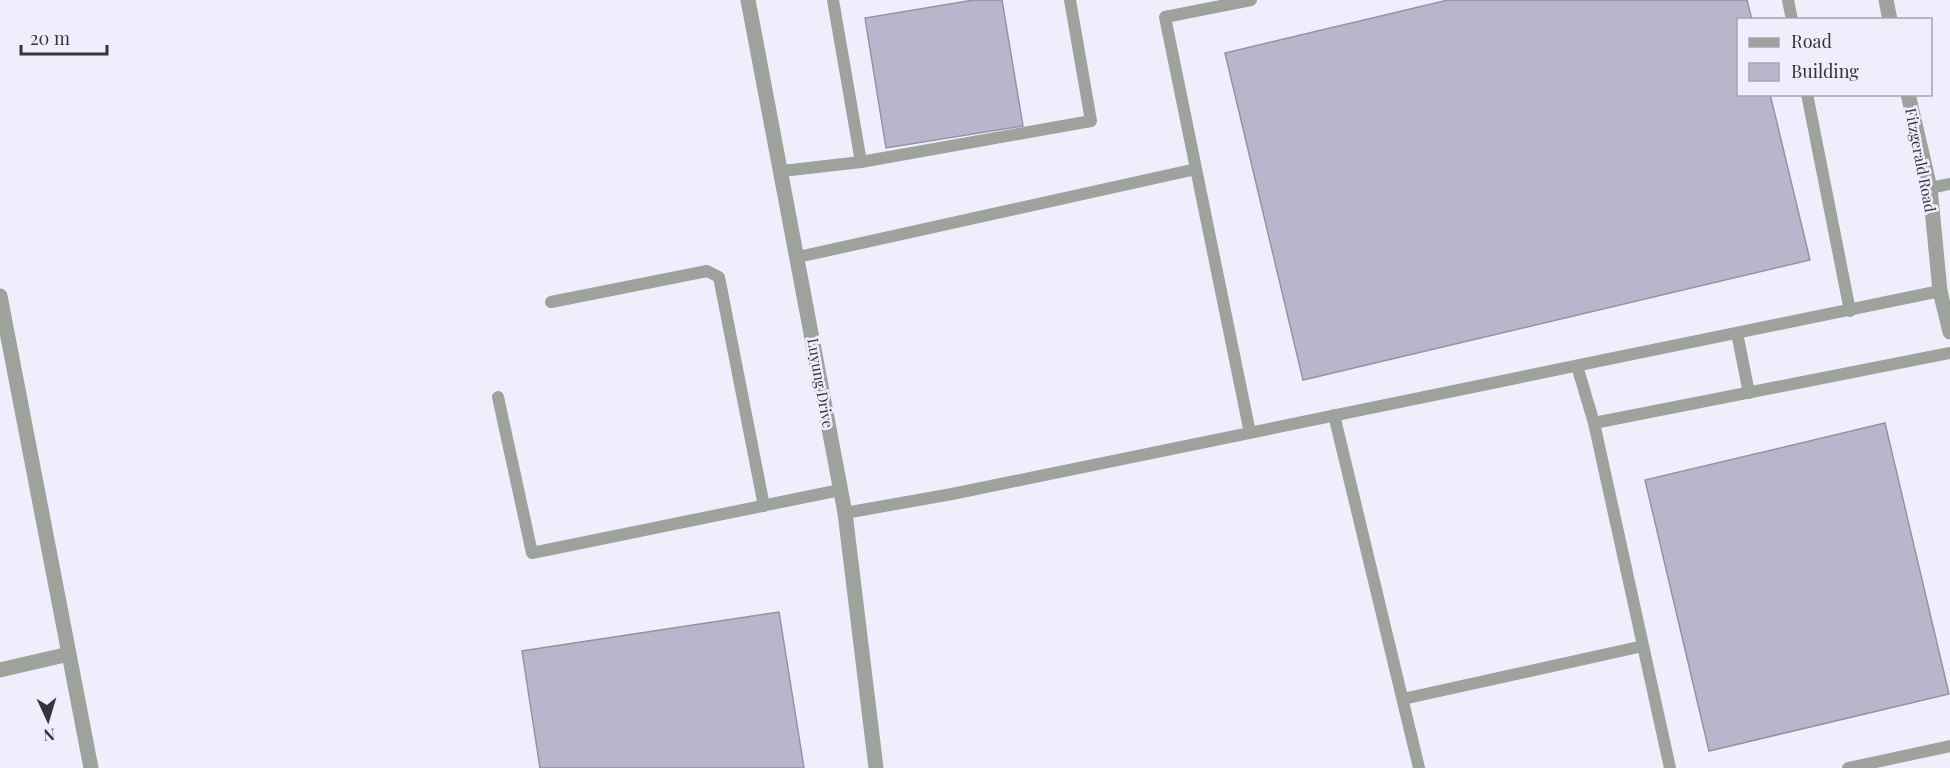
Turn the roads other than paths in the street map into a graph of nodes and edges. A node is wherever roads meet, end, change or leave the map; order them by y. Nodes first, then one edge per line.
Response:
1 (748, 0) edge
2 (835, 0) edge
3 (1070, 0) edge
4 (1251, 0) edge
5 (1788, 0) edge
6 (1886, 0) edge
7 (1792, 18) edge
8 (1890, 18) edge
9 (1807, 96) edge
10 (1908, 96) edge
11 (861, 162) junction
12 (1196, 168) junction
13 (782, 171) junction
14 (1950, 184) edge
15 (1930, 188) junction
16 (798, 257) junction
17 (1940, 291) junction
18 (0, 300) edge
19 (551, 302) dead end
20 (1850, 311) junction
21 (1950, 332) edge
22 (1737, 333) junction
23 (1950, 353) edge
24 (1577, 366) junction
25 (1749, 393) junction
26 (498, 397) dead end
27 (1334, 415) junction
28 (1593, 423) junction
29 (1250, 433) junction
30 (840, 490) junction
31 (764, 506) junction
32 (845, 513) junction
33 (1643, 646) junction
34 (69, 654) junction
35 (0, 670) edge
36 (1403, 699) junction
37 (1950, 746) edge
38 (91, 768) edge
39 (876, 768) edge
40 (1419, 768) edge
41 (1670, 768) edge
42 (1848, 768) edge

1 - 13 street, Luyung Drive
2 - 11 lane
3 - 11 lane
4 - 12 lane
5 - 7 lane
6 - 8 street
9 - 20 lane
10 - 15 street, Fitzgerald Road
11 - 13 lane
12 - 16 lane
12 - 29 lane
13 - 16 street, Luyung Drive
14 - 15 lane
15 - 17 street, Fitzgerald Road
16 - 30 street, Luyung Drive
17 - 20 lane
17 - 21 street, Fitzgerald Road
18 - 34 street
19 - 31 lane
20 - 22 lane
22 - 24 lane
22 - 25 lane
23 - 25 lane
24 - 27 lane
24 - 28 lane
25 - 28 lane
26 - 31 lane
27 - 29 lane
27 - 36 lane
28 - 33 lane
29 - 32 lane
30 - 31 lane
30 - 32 street, Luyung Drive
32 - 39 street, Luyung Drive
33 - 36 lane
33 - 41 lane
34 - 35 street
34 - 38 street
36 - 40 lane
37 - 42 lane

